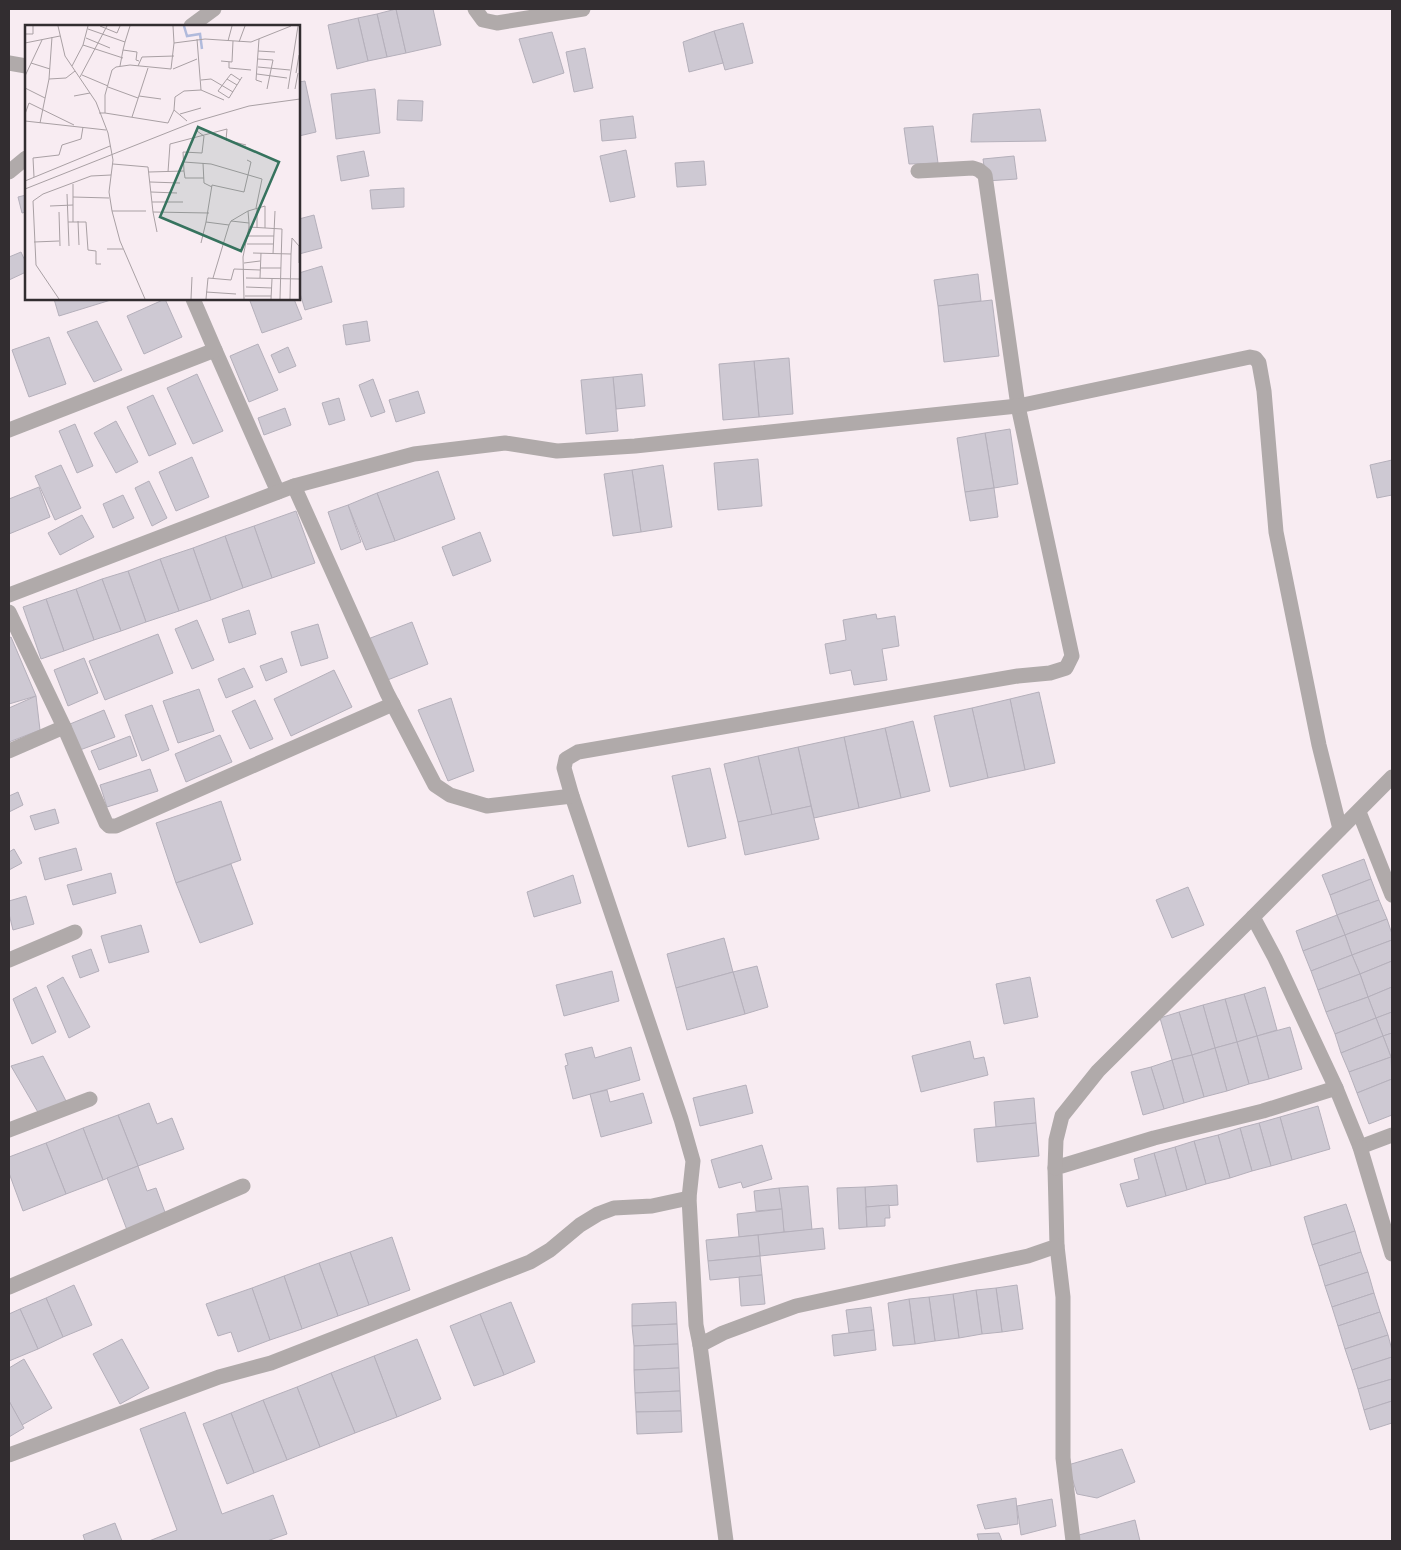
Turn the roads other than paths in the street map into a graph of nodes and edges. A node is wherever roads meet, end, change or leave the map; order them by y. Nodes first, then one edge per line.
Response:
1 (214, 9) edge
2 (475, 9) edge
3 (582, 9) edge
4 (192, 25) edge
5 (9, 63) edge
6 (25, 66) edge
7 (25, 159) edge
8 (918, 171) dead end
9 (9, 172) edge
10 (193, 300) edge
11 (215, 350) junction
12 (1018, 406) junction
13 (9, 430) edge
14 (294, 486) junction
15 (278, 492) junction
16 (9, 596) edge
17 (9, 612) edge
18 (393, 704) junction
19 (64, 727) junction
20 (9, 751) edge
21 (1392, 777) edge
22 (572, 796) junction
23 (1359, 812) junction
24 (1340, 829) junction
25 (1392, 895) edge
26 (1253, 917) junction
27 (75, 932) dead end
28 (9, 960) edge
29 (1336, 1088) junction
30 (90, 1099) dead end
31 (9, 1130) edge
32 (1392, 1135) edge
33 (1360, 1148) junction
34 (1055, 1168) junction
35 (243, 1186) dead end
36 (689, 1198) junction
37 (1057, 1246) junction
38 (1392, 1254) edge
39 (9, 1287) edge
40 (700, 1345) junction
41 (9, 1455) edge
42 (726, 1541) edge
43 (1073, 1541) edge

1 - 4 street
2 - 3 street
5 - 6 street
7 - 9 street
8 - 12 street
10 - 11 street
11 - 13 street
11 - 15 street
12 - 14 street
12 - 22 street
12 - 24 street
14 - 15 street
14 - 18 street
15 - 16 street
17 - 19 street
18 - 19 street
18 - 22 street
19 - 20 street
21 - 23 street
22 - 36 street
23 - 24 street
23 - 25 street
24 - 26 street
26 - 29 street
26 - 34 street
27 - 28 street
29 - 33 street
29 - 34 street
30 - 31 street
32 - 33 street
33 - 38 street
34 - 37 street
35 - 39 street
36 - 40 street
36 - 41 street
37 - 40 street
37 - 43 street
40 - 42 street

